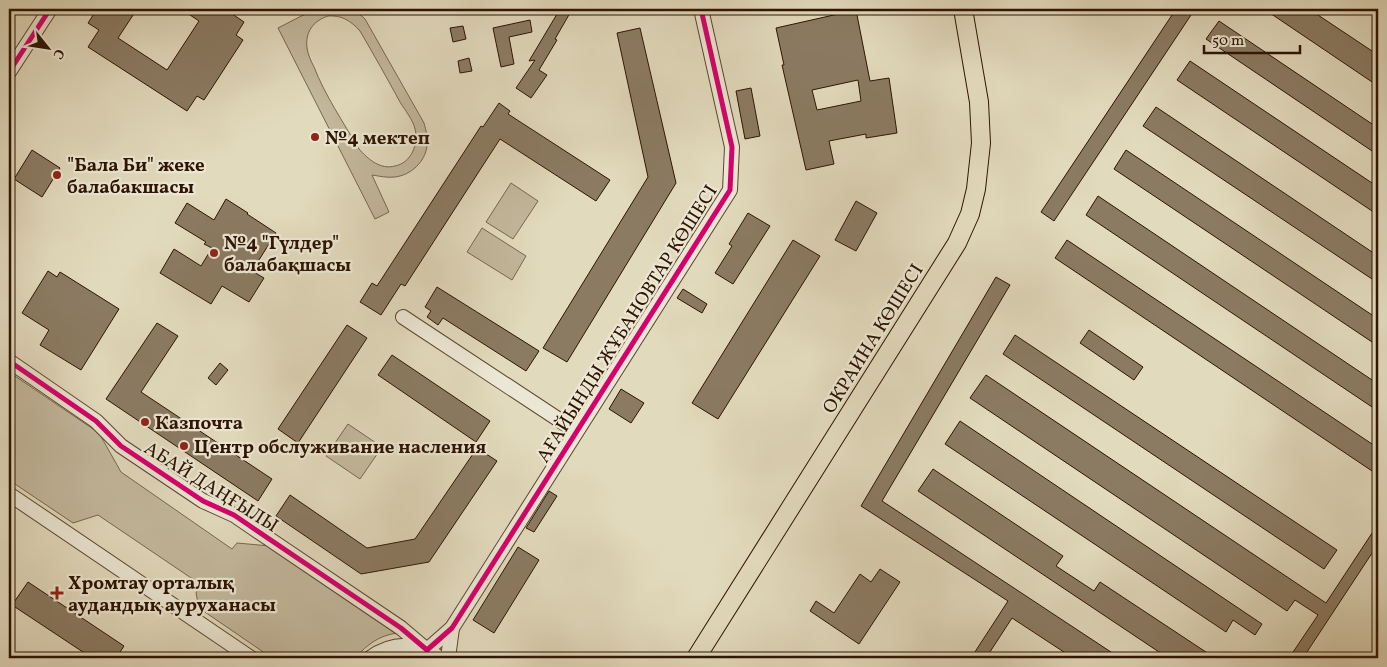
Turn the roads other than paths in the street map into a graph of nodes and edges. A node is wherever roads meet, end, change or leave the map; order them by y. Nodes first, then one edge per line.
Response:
1 (50, 9) edge
2 (701, 9) edge
3 (963, 9) edge
4 (9, 72) edge
5 (403, 317) dead end
6 (9, 362) edge
7 (576, 431) junction
8 (9, 494) edge
9 (452, 628) junction
10 (427, 650) junction
11 (251, 658) edge
12 (370, 658) edge
13 (439, 658) edge
14 (448, 658) edge
15 (696, 658) edge

1 - 4 street
2 - 7 street, АҒАЙЫНДЫ ЖҰБАНОВТАР КӨШЕСІ
3 - 15 main road, ОКРАИНА КӨШЕСІ
5 - 7 street
6 - 10 street, АБАЙ ДАҢҒЫЛЫ
7 - 9 street, АҒАЙЫНДЫ ЖҰБАНОВТАР КӨШЕСІ
8 - 11 street
9 - 10 street
9 - 14 street
10 - 12 street
10 - 13 street, АБАЙ ДАҢҒЫЛЫ

